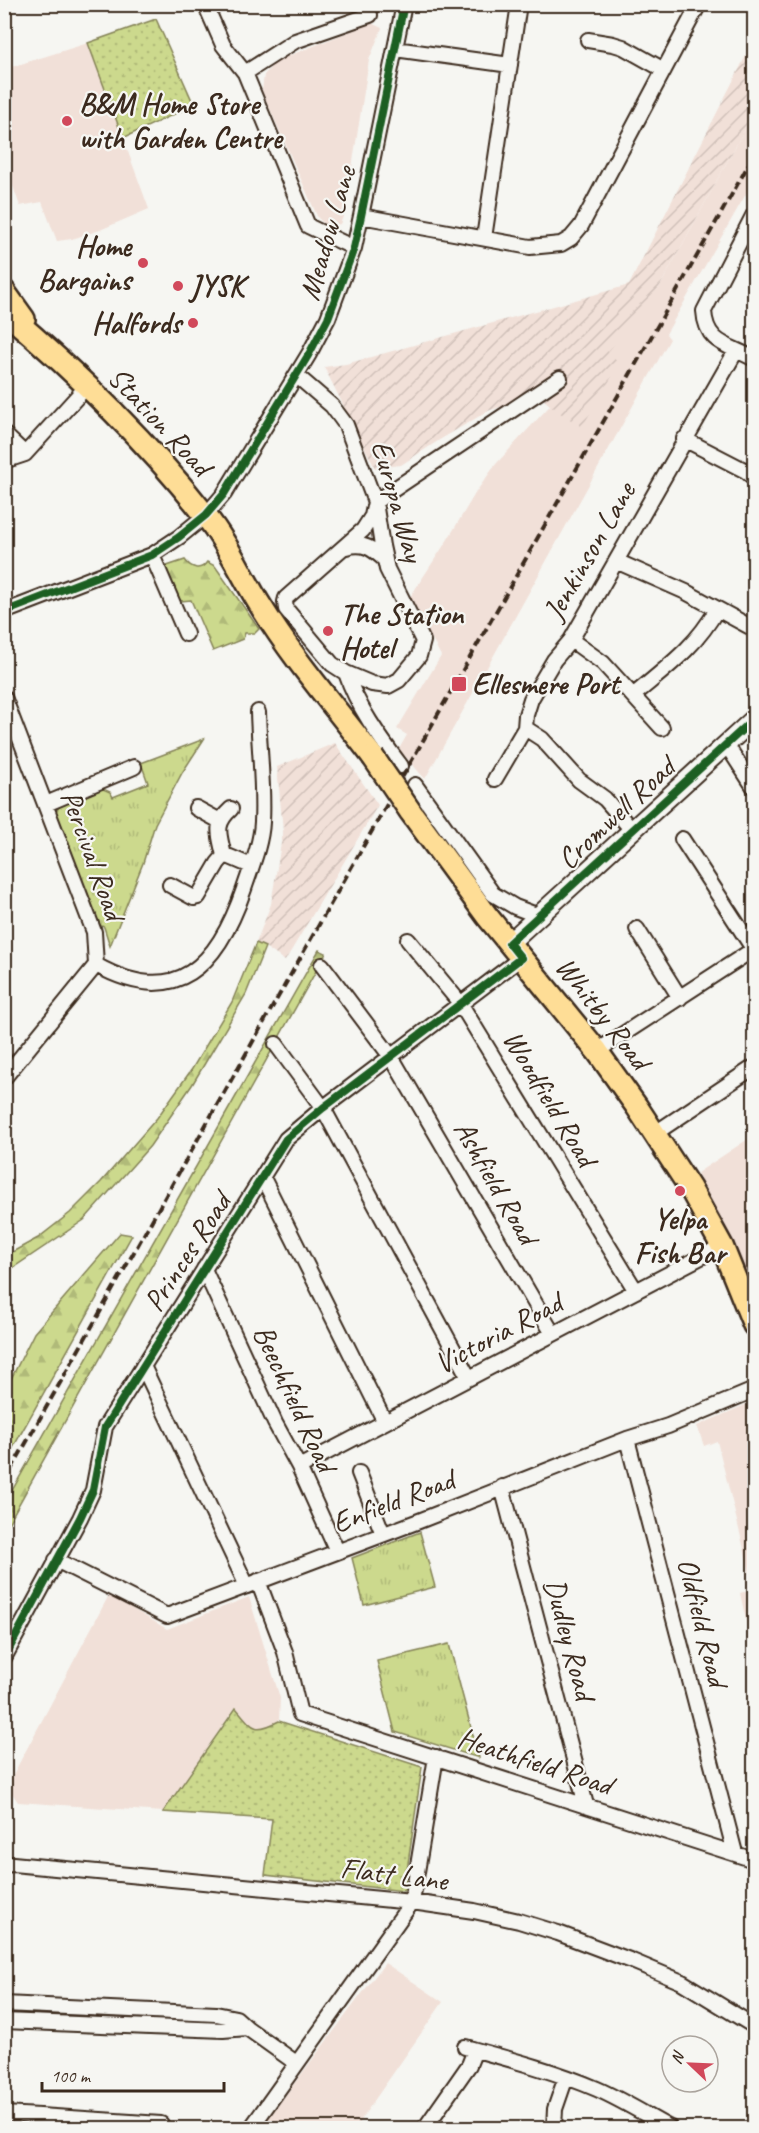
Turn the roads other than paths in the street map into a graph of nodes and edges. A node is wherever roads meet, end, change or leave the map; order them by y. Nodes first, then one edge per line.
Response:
1 (205, 4) edge
2 (404, 4) edge
3 (519, 4) edge
4 (699, 4) edge
5 (370, 15) dead end
6 (588, 40) dead end
7 (395, 49) junction
8 (510, 65) junction
9 (664, 70) junction
10 (245, 73) junction
11 (754, 214) edge
12 (361, 216) junction
13 (484, 238) junction
14 (354, 248) junction
15 (4, 291) edge
16 (4, 311) edge
17 (38, 340) junction
18 (736, 351) junction
19 (754, 359) edge
20 (296, 375) junction
21 (560, 378) dead end
22 (87, 386) junction
23 (4, 434) edge
24 (684, 439) junction
25 (25, 454) junction
26 (4, 461) edge
27 (754, 478) edge
28 (375, 502) junction
29 (206, 516) junction
30 (344, 548) junction
31 (152, 555) junction
32 (385, 560) junction
33 (616, 561) junction
34 (717, 609) junction
35 (4, 612) edge
36 (754, 629) edge
37 (186, 634) dead end
38 (571, 640) junction
39 (346, 673) junction
40 (634, 695) junction
41 (4, 697) edge
42 (258, 712) dead end
43 (754, 719) edge
44 (525, 728) junction
45 (662, 728) dead end
46 (726, 744) junction
47 (374, 757) joint
48 (401, 766) dead end
49 (134, 767) dead end
50 (495, 779) dead end
51 (415, 785) dead end
52 (754, 787) edge
53 (46, 804) junction
54 (196, 808) dead end
55 (231, 809) dead end
56 (220, 821) junction
57 (632, 830) junction
58 (682, 839) dead end
59 (224, 856) junction
60 (251, 866) junction
61 (170, 885) dead end
62 (539, 916) junction
63 (637, 929) dead end
64 (408, 940) dead end
65 (515, 950) junction
66 (754, 950) edge
67 (322, 964) dead end
68 (96, 965) junction
69 (680, 998) junction
70 (460, 1003) junction
71 (276, 1044) dead end
72 (597, 1052) junction
73 (392, 1058) junction
74 (754, 1066) edge
75 (4, 1078) edge
76 (323, 1108) junction
77 (654, 1134) junction
78 (263, 1178) junction
79 (722, 1246) junction
80 (204, 1269) junction
81 (636, 1291) junction
82 (754, 1325) edge
83 (553, 1334) junction
84 (143, 1366) junction
85 (469, 1378) junction
86 (754, 1390) edge
87 (385, 1422) junction
88 (627, 1439) junction
89 (299, 1467) junction
90 (359, 1473) dead end
91 (502, 1488) junction
92 (383, 1534) junction
93 (337, 1551) junction
94 (56, 1560) junction
95 (252, 1583) junction
96 (4, 1658) edge
97 (436, 1757) junction
98 (586, 1805) junction
99 (735, 1853) junction
100 (754, 1860) edge
101 (4, 1865) edge
102 (412, 1902) junction
103 (4, 2004) edge
104 (93, 2008) junction
105 (4, 2021) edge
106 (92, 2024) junction
107 (754, 2026) edge
108 (247, 2028) junction
109 (296, 2063) junction
110 (566, 2077) junction
111 (4, 2114) edge
112 (39, 2116) junction
113 (60, 2128) edge
114 (158, 2128) edge
115 (251, 2128) edge
116 (425, 2128) edge
117 (554, 2128) edge
118 (670, 2128) edge

1 - 10 street
2 - 7 street, Meadow Lane
3 - 8 street
4 - 9 street
5 - 10 street
6 - 9 street
7 - 8 street
7 - 12 street, Meadow Lane
8 - 13 street
9 - 13 street
10 - 14 street
11 - 18 street
12 - 13 street
12 - 14 street, Meadow Lane
14 - 20 street, Meadow Lane
15 - 17 main road, Station Road
16 - 17 main road, Station Road
17 - 22 main road, Station Road
18 - 19 street
18 - 24 street, Jenkinson Lane
20 - 28 street, Europa Way
20 - 29 street, Meadow Lane
21 - 28 street
22 - 25 street
22 - 29 main road, Station Road
23 - 25 street
24 - 27 street
24 - 33 street, Jenkinson Lane
25 - 26 street
28 - 30 street
28 - 32 street, Europa Way
29 - 31 street, Meadow Lane
29 - 47 main road, Station Road
30 - 32 street
30 - 39 street
31 - 35 street, Meadow Lane
31 - 37 street
32 - 39 street, Europa Way
33 - 34 street
33 - 38 street, Jenkinson Lane
34 - 36 street
34 - 40 street
38 - 40 street
38 - 44 street, Jenkinson Lane
39 - 48 street
40 - 45 street
41 - 53 street, Percival Road
42 - 60 street
43 - 46 street, Cromwell Road
44 - 50 street, Jenkinson Lane
44 - 57 street
46 - 52 street
46 - 57 street, Cromwell Road
47 - 65 main road, Whitby Road, bridge
49 - 53 street
51 - 62 street
53 - 68 street, Percival Road
54 - 56 street
55 - 56 street
56 - 59 street
57 - 62 street, Cromwell Road
58 - 66 street
59 - 60 street
59 - 61 street
60 - 68 street
62 - 65 street, Cromwell Road
63 - 69 street
64 - 70 street, Woodfield Road
65 - 70 street, Princes Road
65 - 72 main road, Whitby Road
66 - 69 street
67 - 73 street, Ashfield Road
68 - 75 street, Percival Road
69 - 72 street
70 - 73 street, Princes Road
70 - 81 street, Woodfield Road
71 - 76 street
72 - 77 main road, Whitby Road
73 - 76 street, Princes Road
73 - 83 street, Ashfield Road
74 - 77 street
76 - 78 street, Princes Road
76 - 85 street
77 - 79 main road, Whitby Road
78 - 80 street, Princes Road
78 - 87 street
79 - 81 street, Victoria Road
79 - 82 main road, Whitby Road
80 - 84 street, Princes Road
80 - 89 street, Beechfield Road
81 - 83 street, Victoria Road
83 - 85 street, Victoria Road
84 - 94 street, Princes Road
84 - 95 street
85 - 87 street, Victoria Road
86 - 88 street, Enfield Road
87 - 89 street, Victoria Road
88 - 91 street, Enfield Road
88 - 99 street, Oldfield Road
89 - 93 street, Beechfield Road
90 - 92 street
91 - 92 street, Enfield Road
91 - 98 street, Dudley Road
92 - 93 street, Enfield Road
93 - 95 street, Enfield Road
94 - 95 street, Enfield Road
94 - 96 street, Princes Road
95 - 97 street, Heathfield Road
97 - 98 street, Heathfield Road
97 - 102 street
98 - 99 street, Heathfield Road
99 - 100 street, Heathfield Road
101 - 102 street, Flatt Lane
102 - 107 street, Flatt Lane
102 - 109 street
103 - 104 street
104 - 106 street
104 - 108 street
105 - 106 street
106 - 108 street
108 - 109 street
109 - 115 street
110 - 116 street
110 - 117 street
110 - 118 street
111 - 112 street
112 - 113 street
112 - 114 street

